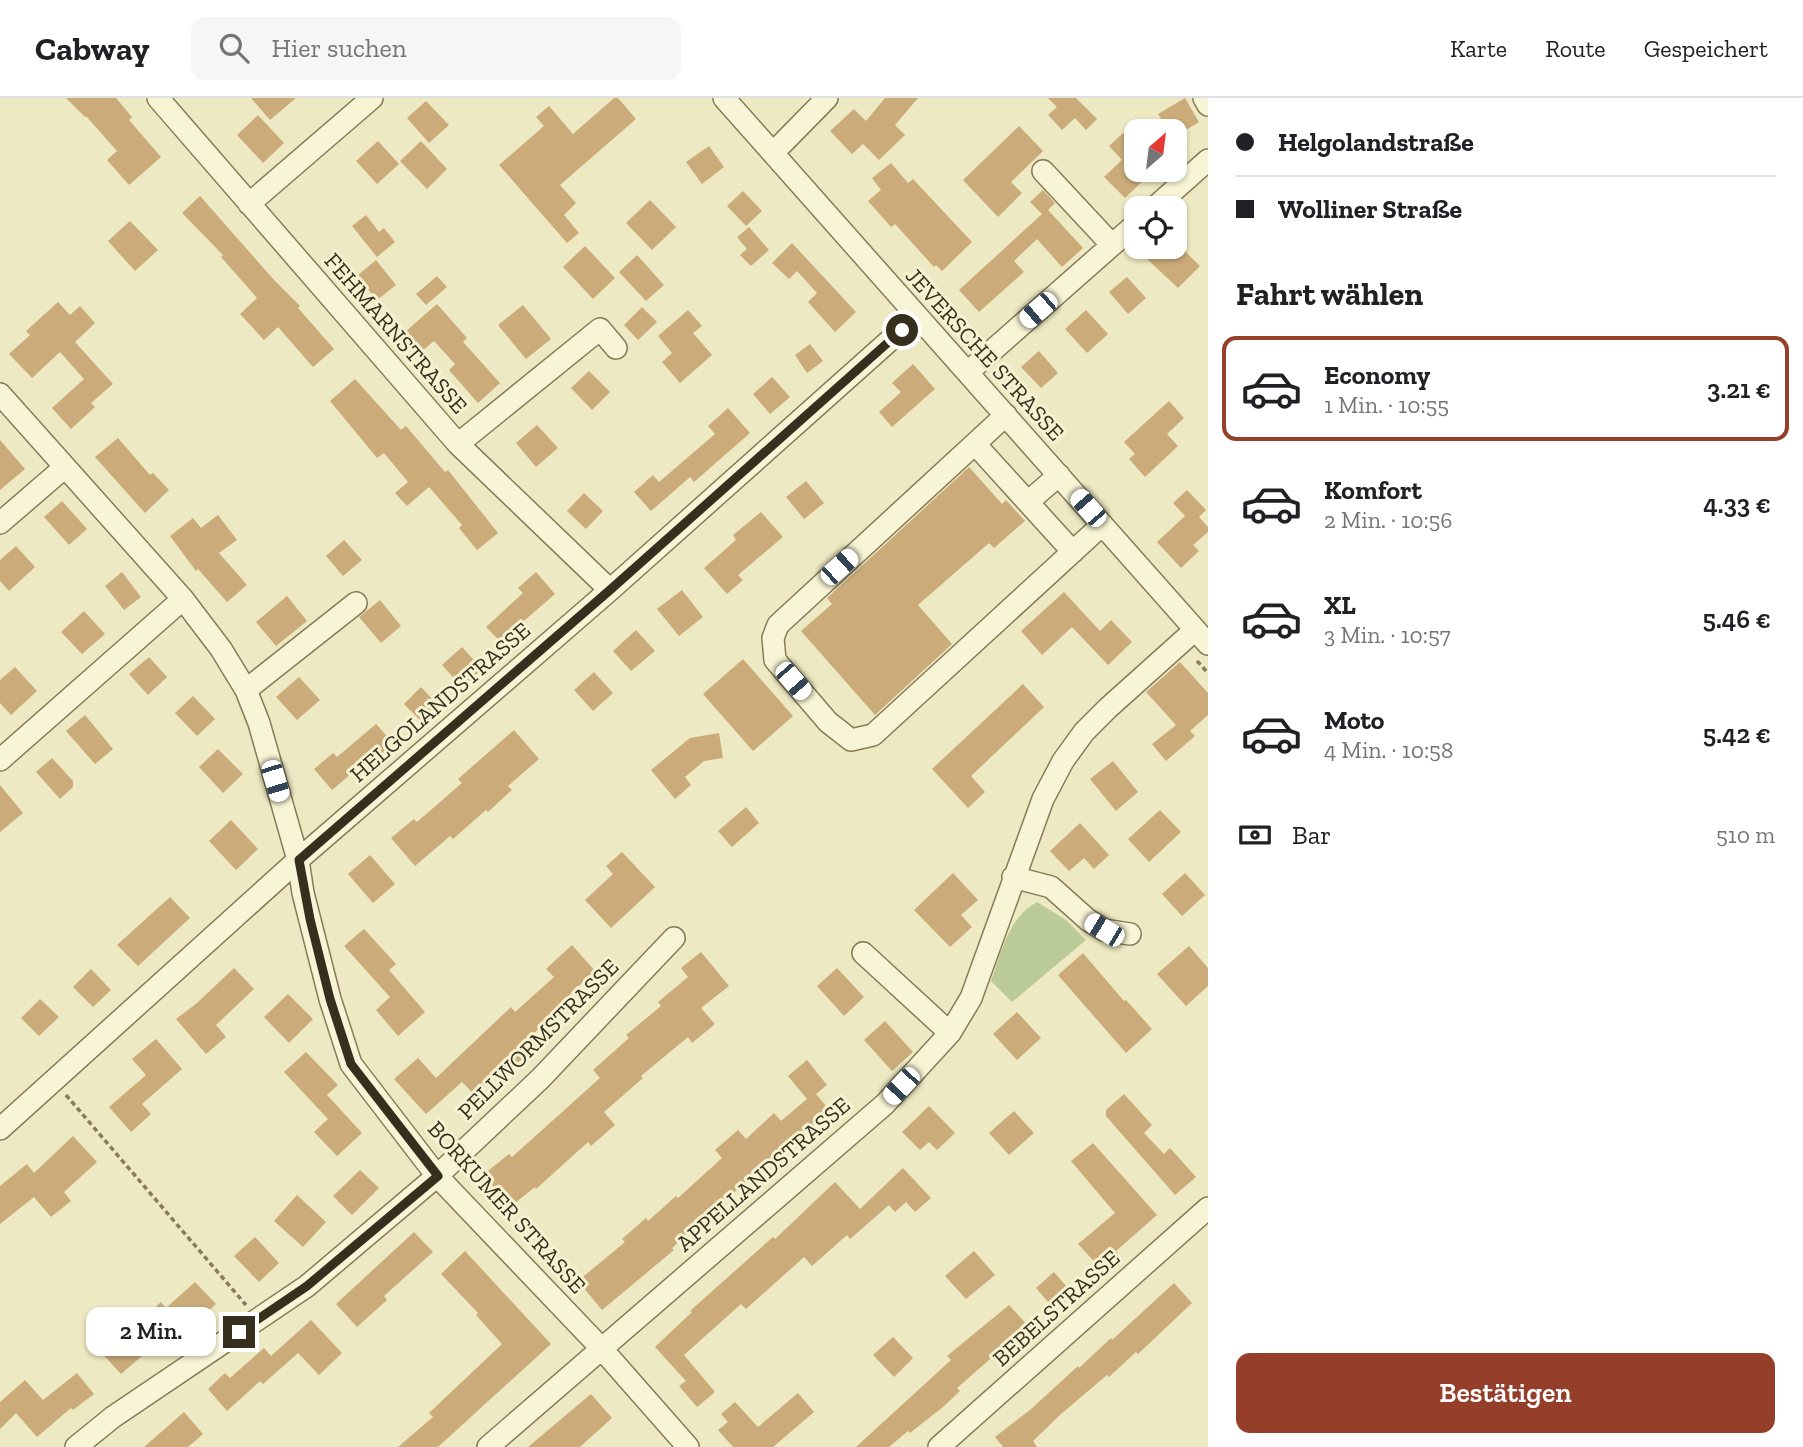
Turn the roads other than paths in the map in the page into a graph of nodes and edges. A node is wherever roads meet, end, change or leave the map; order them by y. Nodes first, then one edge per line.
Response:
1 (158, 98) edge
2 (372, 98) edge
3 (724, 98) edge
4 (827, 98) edge
5 (1204, 98) edge
6 (1208, 105) edge
7 (773, 153) junction
8 (1208, 160) edge
9 (1042, 170) dead end
10 (1168, 196) edge
11 (249, 204) junction
12 (1124, 234) edge
13 (1112, 245) junction
14 (916, 317) junction
15 (616, 348) dead end
16 (968, 372) junction
17 (0, 394) edge
18 (1006, 415) junction
19 (458, 444) junction
20 (975, 444) junction
21 (65, 467) junction
22 (1059, 475) junction
23 (1028, 502) junction
24 (0, 523) edge
25 (1102, 525) junction
26 (1073, 552) junction
27 (610, 590) junction
28 (183, 599) junction
29 (356, 603) dead end
30 (1202, 637) edge
31 (246, 690) junction
32 (0, 760) edge
33 (299, 860) junction
34 (1013, 877) junction
35 (1130, 934) dead end
36 (674, 938) dead end
37 (863, 953) dead end
38 (950, 1033) junction
39 (0, 1129) edge
40 (438, 1176) junction
41 (1208, 1208) edge
42 (601, 1348) junction
43 (76, 1447) edge
44 (488, 1447) edge
45 (688, 1447) edge
46 (939, 1447) edge

1 - 11 street, FEHMARNSTRASSE
2 - 11 street
3 - 7 street, JEVERSCHE STRASSE
4 - 7 street
5 - 6 street
7 - 14 street, JEVERSCHE STRASSE
8 - 10 street
9 - 13 street
11 - 19 street, FEHMARNSTRASSE
12 - 13 street
13 - 16 street
14 - 16 street, JEVERSCHE STRASSE
14 - 27 street, HELGOLANDSTRASSE
15 - 19 street
16 - 18 street, JEVERSCHE STRASSE
17 - 21 street, BORKUMER STRASSE
18 - 20 street
18 - 22 street, JEVERSCHE STRASSE
19 - 27 street, FEHMARNSTRASSE
20 - 23 street
20 - 26 street
21 - 24 street
21 - 28 street, BORKUMER STRASSE
22 - 23 street
22 - 25 street, JEVERSCHE STRASSE
23 - 26 street
25 - 26 street
25 - 30 street, JEVERSCHE STRASSE
27 - 33 street, HELGOLANDSTRASSE
28 - 31 street, BORKUMER STRASSE
28 - 32 street
29 - 31 street
30 - 34 street, APPELLANDSTRASSE
31 - 33 street, BORKUMER STRASSE
33 - 39 street, HELGOLANDSTRASSE
33 - 40 street, BORKUMER STRASSE
34 - 35 street
34 - 38 street, APPELLANDSTRASSE
36 - 40 street, PELLWORMSTRASSE
37 - 38 street
38 - 42 street, APPELLANDSTRASSE
40 - 42 street, BORKUMER STRASSE
40 - 43 street, PELLWORMSTRASSE
41 - 46 street, BEBELSTRASSE
42 - 44 street, APPELLANDSTRASSE
42 - 45 street, BORKUMER STRASSE

